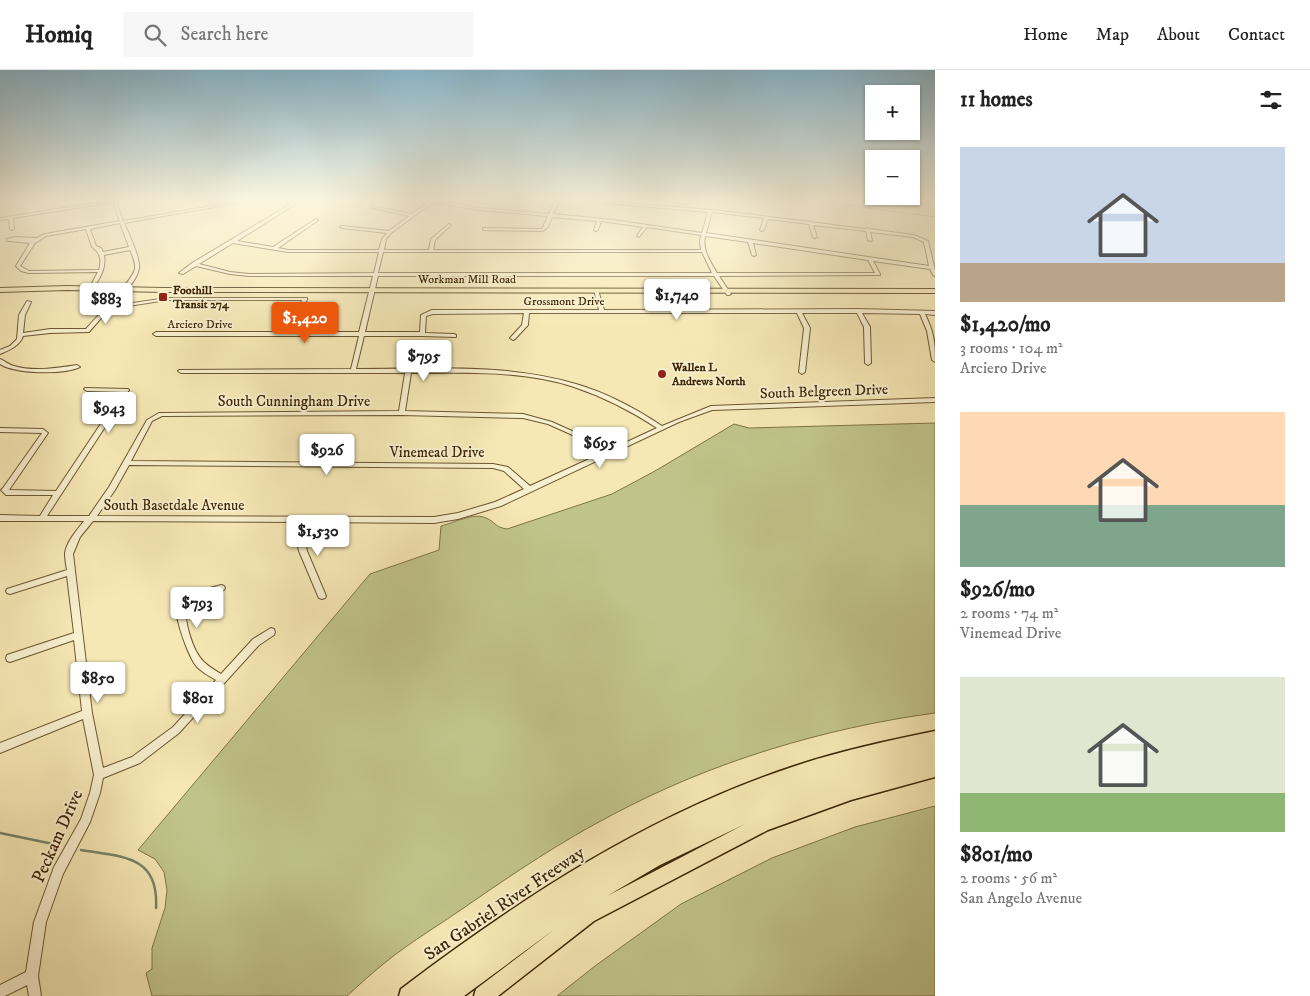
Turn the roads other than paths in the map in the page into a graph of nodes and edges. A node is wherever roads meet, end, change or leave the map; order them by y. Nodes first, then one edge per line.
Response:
1 (33, 244) edge
2 (93, 244) edge
3 (131, 244) edge
4 (227, 244) edge
5 (248, 244) edge
6 (279, 244) edge
7 (383, 244) edge
8 (432, 244) edge
9 (702, 244) edge
10 (751, 244) edge
11 (771, 244) edge
12 (927, 247) joint
13 (132, 248) junction
14 (935, 248) edge
15 (272, 249) junction
16 (382, 251) junction
17 (431, 251) junction
18 (703, 251) junction
19 (101, 254) junction
20 (754, 255) dead end
21 (870, 259) junction
22 (194, 264) junction
23 (932, 268) junction
24 (101, 271) junction
25 (181, 273) dead end
26 (376, 275) junction
27 (718, 275) junction
28 (935, 275) edge
29 (94, 283) dead end
30 (0, 292) edge
31 (122, 292) junction
32 (373, 292) junction
33 (596, 292) junction
34 (728, 292) junction
35 (935, 293) edge
36 (29, 302) dead end
37 (108, 308) junction
38 (527, 311) junction
39 (602, 311) junction
40 (799, 311) junction
41 (858, 311) junction
42 (921, 312) junction
43 (935, 313) edge
44 (156, 334) dead end
45 (292, 334) junction
46 (362, 334) junction
47 (422, 334) junction
48 (22, 335) junction
49 (454, 336) dead end
50 (513, 338) dead end
51 (0, 352) edge
52 (935, 360) edge
53 (0, 361) edge
54 (868, 363) dead end
55 (77, 367) dead end
56 (181, 371) dead end
57 (353, 371) junction
58 (408, 371) junction
59 (802, 372) dead end
60 (87, 389) dead end
61 (935, 400) edge
62 (402, 413) junction
63 (155, 416) joint
64 (686, 416) joint
65 (661, 428) junction
66 (0, 430) edge
67 (603, 456) junction
68 (126, 463) junction
69 (530, 490) junction
70 (58, 493) junction
71 (0, 518) edge
72 (42, 518) junction
73 (90, 518) junction
74 (304, 519) junction
75 (70, 572) junction
76 (220, 588) dead end
77 (10, 591) dead end
78 (322, 596) dead end
79 (271, 632) dead end
80 (79, 635) junction
81 (10, 658) dead end
82 (222, 679) junction
83 (87, 713) junction
84 (935, 738) edge
85 (0, 748) edge
86 (935, 748) edge
87 (935, 758) edge
88 (935, 770) edge
89 (99, 775) junction
90 (32, 976) junction
91 (0, 992) edge
92 (35, 996) edge
93 (408, 996) edge
94 (430, 996) edge
95 (449, 996) edge
96 (483, 996) edge

1 - 24 street
2 - 19 street
3 - 13 street
4 - 22 street
5 - 15 street
6 - 15 street
7 - 16 street
8 - 17 street
9 - 18 street
10 - 20 street
11 - 21 street
12 - 14 street
12 - 23 street
13 - 19 street
13 - 31 street
15 - 16 street
16 - 17 street
16 - 26 street
17 - 18 street
18 - 27 street
19 - 24 street
21 - 23 street
21 - 27 street
22 - 25 street
22 - 26 street
23 - 28 street
24 - 29 street
26 - 27 street
26 - 32 street
27 - 34 street
30 - 31 main road, Workman Mill Road
31 - 32 main road, Workman Mill Road
31 - 37 street
32 - 33 main road, Workman Mill Road
32 - 46 street
33 - 34 main road, Workman Mill Road
33 - 39 street
34 - 35 main road, Workman Mill Road
36 - 48 street
37 - 45 street
37 - 48 street
38 - 39 street, Grossmont Drive
38 - 47 street, Grossmont Drive
38 - 50 street
39 - 40 street, Grossmont Drive
40 - 41 street, Grossmont Drive
40 - 59 street
41 - 42 street, Grossmont Drive
41 - 54 street
42 - 43 street, Grossmont Drive
42 - 52 street
44 - 45 street, Arciero Drive
45 - 46 street, Arciero Drive
46 - 47 street, Arciero Drive
46 - 57 street
47 - 49 street, Arciero Drive
48 - 51 street
53 - 55 street
56 - 57 street
57 - 58 street
58 - 62 street
58 - 65 street
60 - 70 street
61 - 64 street, South Belgreen Drive
62 - 63 street, South Cunningham Drive
62 - 67 street, South Cunningham Drive
63 - 68 street, Peckam Drive
64 - 65 street, South Basetdale Avenue
65 - 67 street, South Basetdale Avenue
66 - 70 street
67 - 69 street, South Basetdale Avenue
68 - 69 street, Vinemead Drive
68 - 73 street, Peckam Drive
69 - 74 street, South Basetdale Avenue
70 - 72 street
71 - 72 street, South Basetdale Avenue
72 - 73 street, South Basetdale Avenue
73 - 74 street, South Basetdale Avenue
73 - 75 street, Peckam Drive
74 - 78 street
75 - 77 street
75 - 80 street, Peckam Drive
76 - 82 street
79 - 82 street
80 - 81 street
80 - 83 street, Peckam Drive
82 - 89 street
83 - 85 street
83 - 89 street, Peckam Drive
84 - 93 highway, San Gabriel River Freeway
86 - 94 highway
87 - 95 highway
88 - 96 highway
89 - 90 street, Peckam Drive
90 - 91 street
90 - 92 street, Peckam Drive

